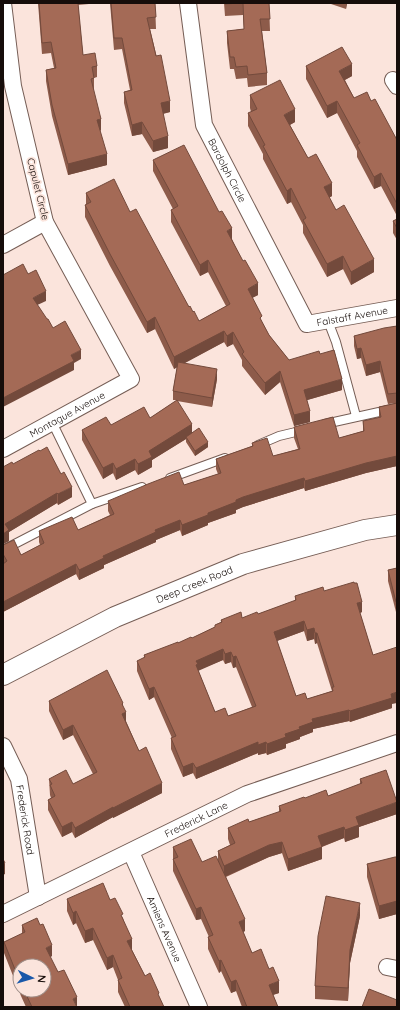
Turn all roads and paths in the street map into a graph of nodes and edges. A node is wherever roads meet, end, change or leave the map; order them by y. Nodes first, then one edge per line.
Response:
1 (4, 3) edge
2 (188, 3) edge
3 (45, 222) junction
4 (3, 244) edge
5 (397, 308) edge
6 (328, 320) junction
7 (307, 324) joint
8 (131, 379) joint
9 (397, 408) edge
10 (356, 416) junction
11 (52, 422) junction
12 (251, 448) edge
13 (3, 449) edge
14 (230, 456) edge
15 (165, 479) edge
16 (150, 484) edge
17 (92, 504) junction
18 (397, 525) edge
19 (3, 550) edge
20 (3, 675) edge
21 (397, 743) edge
22 (3, 746) edge
23 (131, 852) junction
24 (38, 898) junction
25 (3, 914) edge
26 (199, 1007) edge

1 - 3 street, Capulet Circle
2 - 7 street, Bardolph Circle
3 - 4 street
3 - 8 street, Capulet Circle
5 - 6 street, Falstaff Avenue
6 - 7 street, Falstaff Avenue
6 - 10 lane
8 - 11 street, Montague Avenue
9 - 10 lane
10 - 12 lane
11 - 13 street, Montague Avenue
11 - 17 lane
14 - 15 lane
16 - 17 lane
17 - 19 lane
18 - 20 street, Deep Creek Road
21 - 23 street, Frederick Lane
22 - 24 street, Frederick Road
23 - 24 street, Frederick Lane
23 - 26 street, Amiens Avenue
24 - 25 street, Frederick Lane

